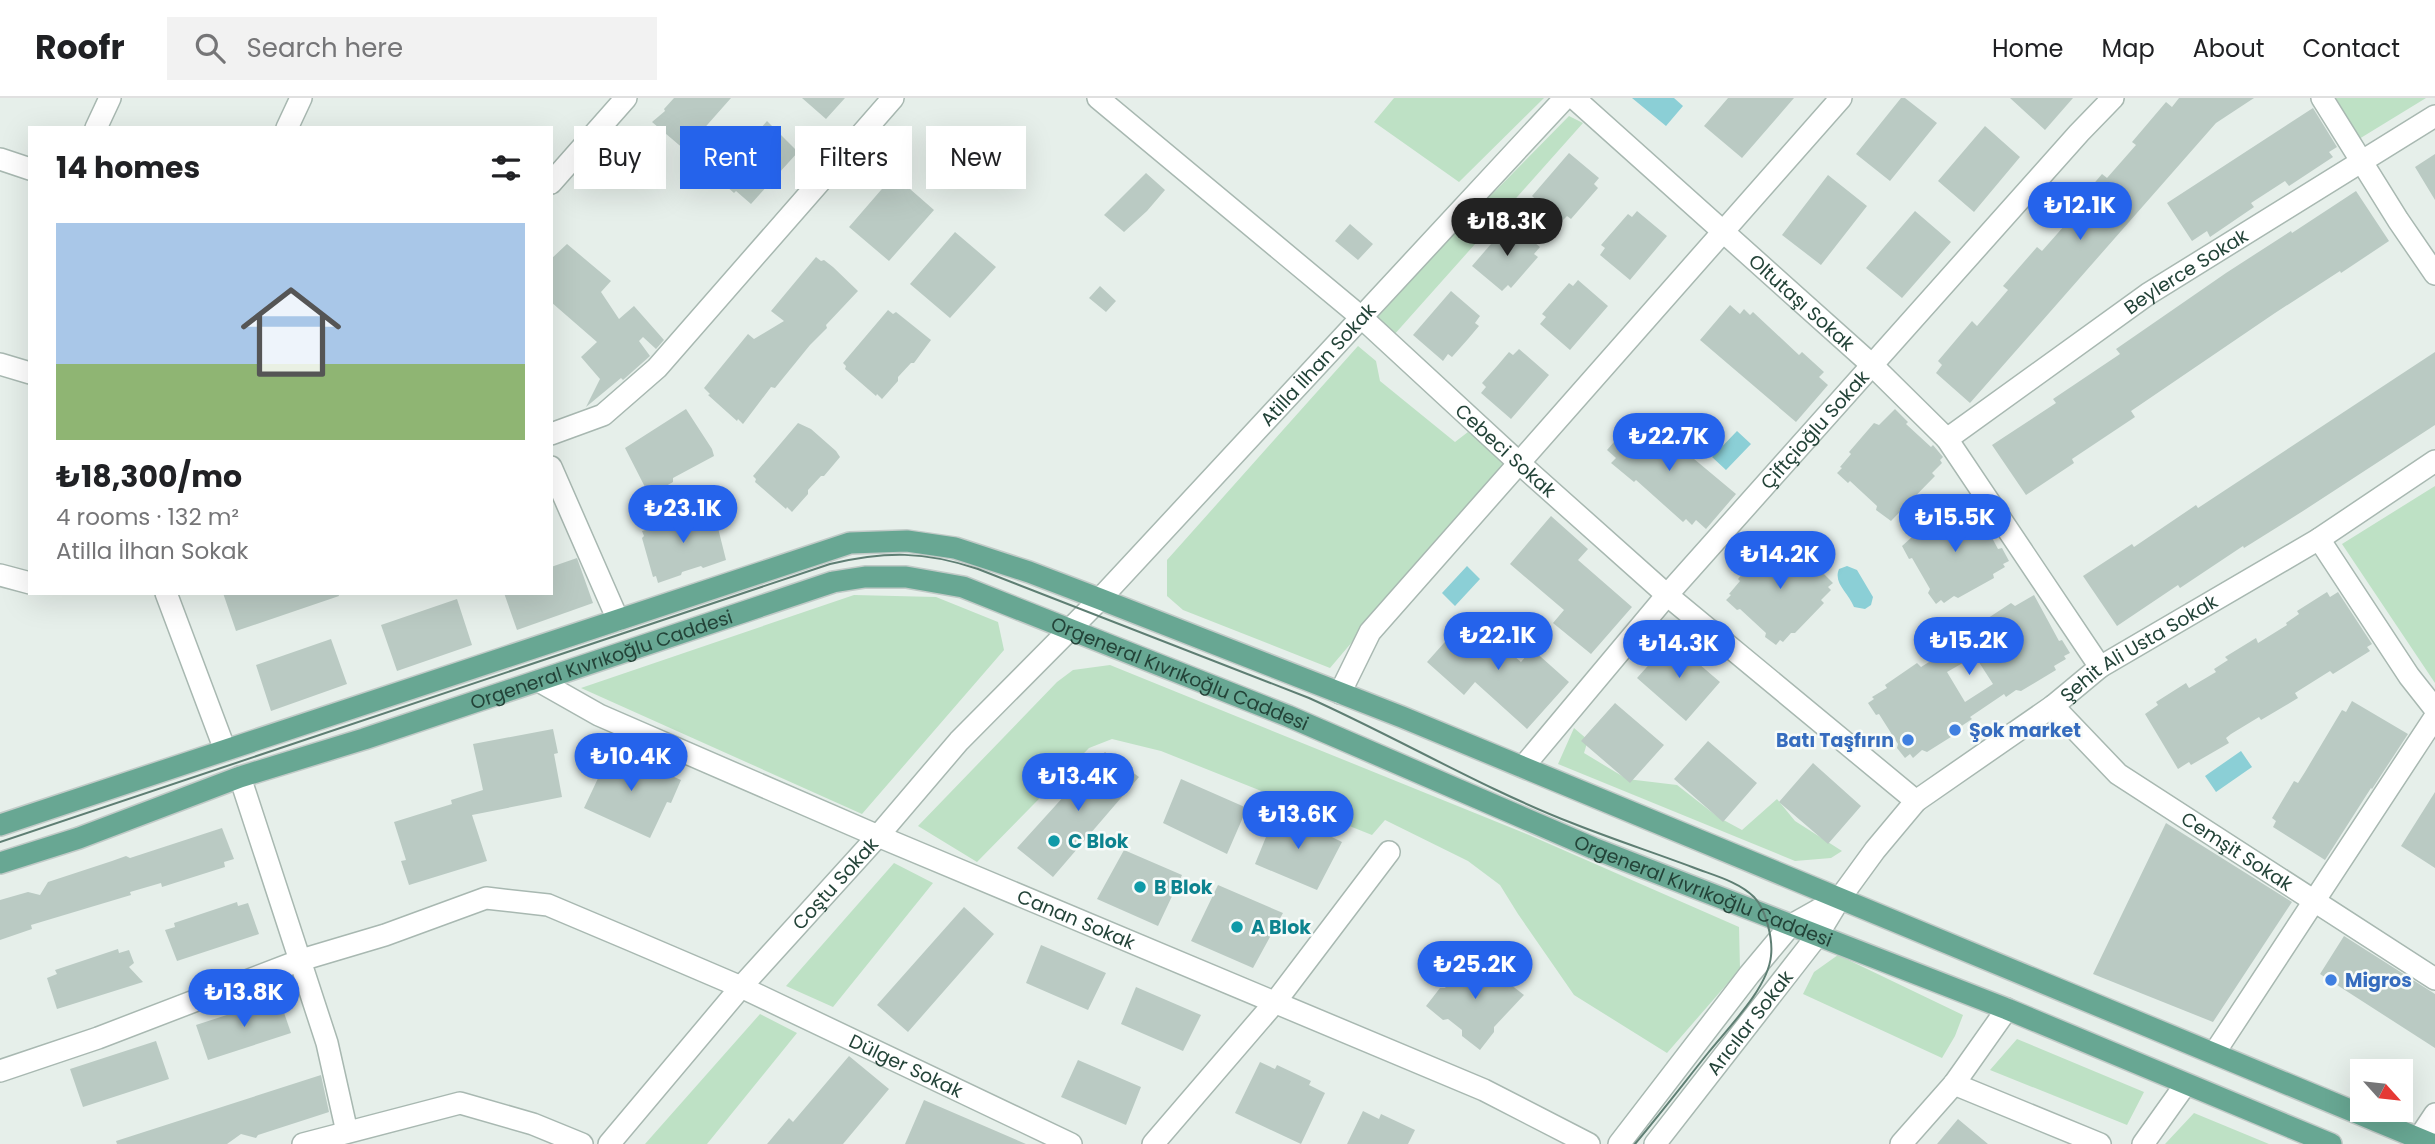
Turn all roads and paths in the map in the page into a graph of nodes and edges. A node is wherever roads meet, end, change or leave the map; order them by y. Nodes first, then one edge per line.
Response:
1 (110, 98) edge
2 (301, 98) edge
3 (626, 98) edge
4 (893, 98) edge
5 (1098, 98) edge
6 (1565, 98) edge
7 (1574, 98) edge
8 (1841, 98) edge
9 (2113, 98) edge
10 (2322, 98) edge
11 (2435, 116) edge
12 (97, 126) edge
13 (288, 126) edge
14 (0, 159) edge
15 (2362, 163) junction
16 (28, 168) edge
17 (553, 181) edge
18 (1724, 232) junction
19 (2435, 274) edge
20 (1361, 317) junction
21 (0, 364) edge
22 (1872, 365) junction
23 (28, 372) edge
24 (553, 433) edge
25 (1947, 439) junction
26 (2435, 461) edge
27 (1518, 462) junction
28 (553, 472) edge
29 (2319, 539) junction
30 (0, 575) edge
31 (28, 582) edge
32 (167, 595) edge
33 (1667, 595) junction
34 (1100, 599) junction
35 (618, 620) junction
36 (1069, 631) junction
37 (2100, 667) junction
38 (538, 681) junction
39 (1340, 693) junction
40 (2053, 706) junction
41 (2435, 709) edge
42 (2435, 717) edge
43 (225, 750) junction
44 (1523, 767) junction
45 (240, 777) junction
46 (1916, 801) junction
47 (0, 825) edge
48 (878, 836) junction
49 (1389, 852) dead end
50 (0, 863) edge
51 (1840, 898) junction
52 (2313, 900) junction
53 (1790, 926) junction
54 (1817, 936) junction
55 (301, 960) junction
56 (2435, 979) edge
57 (741, 988) junction
58 (1276, 1001) junction
59 (2007, 1009) junction
60 (2215, 1052) junction
61 (0, 1072) edge
62 (1954, 1084) junction
63 (2185, 1084) junction
64 (2435, 1114) edge
65 (381, 1123) junction
66 (347, 1132) junction
67 (2425, 1141) edge
68 (303, 1144) edge
69 (373, 1144) edge
70 (582, 1144) edge
71 (609, 1144) edge
72 (1071, 1144) edge
73 (1153, 1144) edge
74 (1589, 1144) edge
75 (1619, 1144) edge
76 (1655, 1144) edge
77 (1901, 1144) edge
78 (2099, 1144) edge
79 (2143, 1144) edge
80 (2331, 1144) edge

1 - 12 street
2 - 13 street
3 - 17 street
4 - 24 street
5 - 20 street, Cebeci Sokak
6 - 20 street, Atilla İlhan Sokak
7 - 18 street, Oltutaşı Sokak
8 - 18 street
9 - 22 street, Çiftçioğlu Sokak
10 - 15 street
11 - 15 street, Beylerce Sokak
14 - 16 street
15 - 19 street
15 - 25 street, Beylerce Sokak
18 - 22 street, Oltutaşı Sokak
18 - 27 street
20 - 27 street, Cebeci Sokak
20 - 34 street, Atilla İlhan Sokak
21 - 23 street
22 - 25 street, Oltutaşı Sokak
22 - 33 street, Çiftçioğlu Sokak
25 - 37 street, Oltutaşı Sokak
26 - 29 street, Şehit Ali Usta Sokak
27 - 33 street, Cebeci Sokak
27 - 39 street
28 - 35 street
29 - 37 street, Şehit Ali Usta Sokak
29 - 41 street
30 - 31 street
32 - 43 street
33 - 44 street, Çiftçioğlu Sokak
33 - 46 street, Cebeci Sokak
34 - 35 main road
34 - 36 street, Atilla İlhan Sokak
34 - 39 main road
35 - 43 main road
36 - 38 main road, Orgeneral Kıvrıkoğlu Caddesi
36 - 48 street, Coştu Sokak
36 - 53 main road, Orgeneral Kıvrıkoğlu Caddesi
37 - 40 street, Şehit Ali Usta Sokak
38 - 45 main road, Orgeneral Kıvrıkoğlu Caddesi
38 - 48 street, Canan Sokak
39 - 44 main road
40 - 46 street, Şehit Ali Usta Sokak
40 - 52 street, Cemşit Sokak
42 - 52 street
43 - 47 main road
44 - 51 main road
45 - 50 main road, Orgeneral Kıvrıkoğlu Caddesi
45 - 55 street
46 - 51 street, Şehit Ali Usta Sokak
48 - 57 street, Coştu Sokak
48 - 58 street, Canan Sokak
49 - 58 street
51 - 53 street
51 - 54 street, Arıcılar Sokak
51 - 60 main road
52 - 56 street, Cemşit Sokak
52 - 60 street
53 - 54 main road, Orgeneral Kıvrıkoğlu Caddesi
53 - 75 street
54 - 59 main road, Orgeneral Kıvrıkoğlu Caddesi
54 - 76 street, Arıcılar Sokak
55 - 57 street, Dülger Sokak
55 - 61 street, Dülger Sokak
55 - 66 street
57 - 71 street, Coştu Sokak
57 - 72 street, Dülger Sokak
58 - 73 street
58 - 74 street, Canan Sokak
59 - 62 street
59 - 63 main road, Orgeneral Kıvrıkoğlu Caddesi
60 - 67 main road
62 - 77 street
62 - 78 street
63 - 79 street
63 - 80 main road, Orgeneral Kıvrıkoğlu Caddesi
64 - 67 street
65 - 66 street
65 - 69 street
65 - 70 street
66 - 68 street

